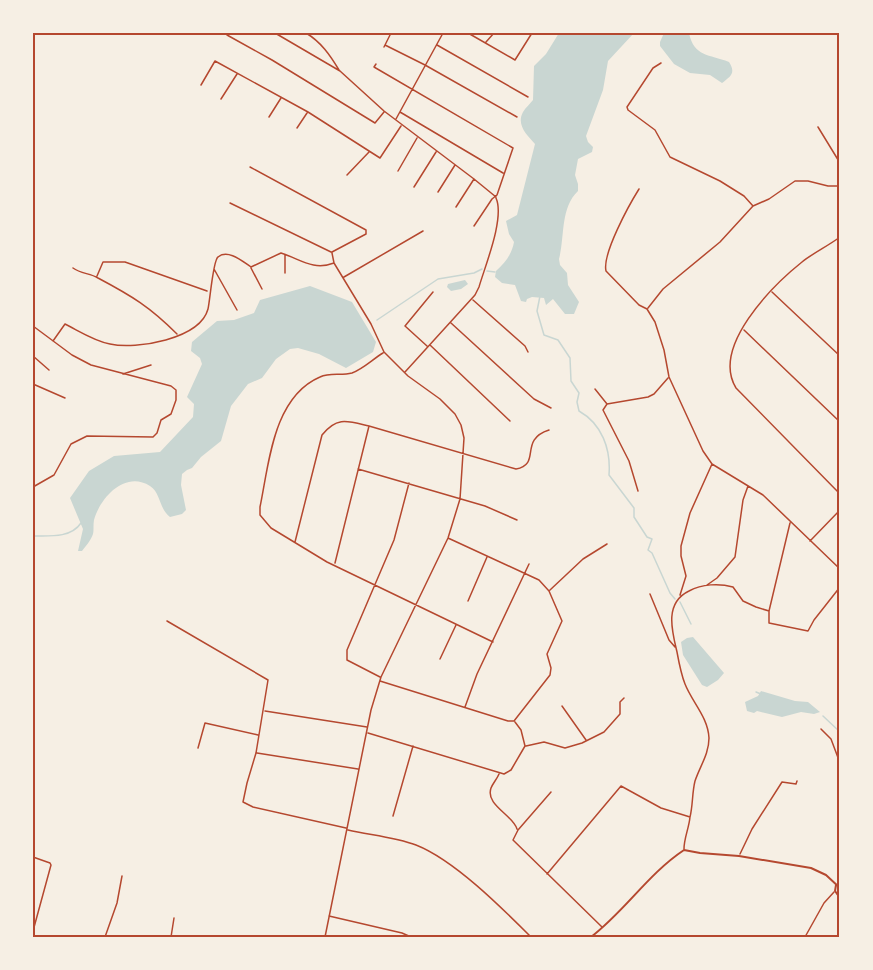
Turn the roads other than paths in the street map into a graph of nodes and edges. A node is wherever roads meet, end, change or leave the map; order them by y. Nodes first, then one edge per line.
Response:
1 (275, 33) edge
2 (306, 33) edge
3 (314, 33) edge
4 (391, 33) edge
5 (443, 33) edge
6 (468, 33) edge
7 (494, 33) edge
8 (532, 33) edge
9 (227, 35) dead end
10 (314, 38) junction
11 (486, 43) junction
12 (437, 45) junction
13 (661, 63) dead end
14 (376, 64) dead end
15 (426, 65) junction
16 (340, 71) junction
17 (237, 73) junction
18 (201, 85) dead end
19 (412, 89) junction
20 (282, 97) junction
21 (528, 97) dead end
22 (221, 99) dead end
23 (384, 111) junction
24 (308, 112) junction
25 (400, 112) junction
26 (269, 117) dead end
27 (516, 117) dead end
28 (396, 120) junction
29 (402, 125) junction
30 (818, 127) dead end
31 (297, 128) dead end
32 (417, 138) junction
33 (370, 151) junction
34 (436, 151) junction
35 (840, 163) edge
36 (455, 165) junction
37 (250, 167) dead end
38 (398, 171) dead end
39 (504, 173) junction
40 (347, 175) dead end
41 (474, 178) junction
42 (840, 186) edge
43 (414, 187) dead end
44 (639, 189) dead end
45 (438, 192) dead end
46 (496, 197) junction
47 (230, 203) dead end
48 (753, 206) junction
49 (456, 207) dead end
50 (474, 226) dead end
51 (423, 231) dead end
52 (840, 237) edge
53 (332, 252) junction
54 (285, 254) junction
55 (334, 263) junction
56 (251, 267) junction
57 (73, 268) dead end
58 (213, 268) junction
59 (285, 273) dead end
60 (97, 276) junction
61 (344, 277) junction
62 (262, 288) dead end
63 (208, 292) junction
64 (433, 292) dead end
65 (771, 292) junction
66 (472, 299) junction
67 (647, 309) junction
68 (237, 310) dead end
69 (450, 322) junction
70 (33, 326) edge
71 (743, 330) junction
72 (178, 335) junction
73 (53, 341) junction
74 (429, 346) junction
75 (384, 352) junction
76 (528, 352) dead end
77 (33, 356) edge
78 (840, 356) edge
79 (151, 365) dead end
80 (49, 370) dead end
81 (404, 373) junction
82 (122, 374) junction
83 (669, 378) junction
84 (33, 384) edge
85 (595, 389) dead end
86 (65, 398) dead end
87 (607, 404) junction
88 (551, 408) dead end
89 (510, 421) dead end
90 (840, 422) edge
91 (369, 426) junction
92 (549, 430) dead end
93 (464, 454) junction
94 (712, 464) junction
95 (358, 469) junction
96 (409, 483) junction
97 (748, 486) junction
98 (33, 487) edge
99 (638, 491) dead end
100 (840, 494) edge
101 (460, 499) junction
102 (840, 510) edge
103 (517, 520) dead end
104 (790, 522) junction
105 (448, 538) junction
106 (295, 542) junction
107 (810, 542) junction
108 (607, 544) dead end
109 (488, 556) junction
110 (335, 564) junction
111 (529, 564) dead end
112 (840, 569) edge
113 (525, 572) junction
114 (375, 584) junction
115 (706, 585) junction
116 (840, 587) edge
117 (549, 591) junction
118 (650, 594) dead end
119 (680, 596) junction
120 (468, 601) dead end
121 (417, 604) junction
122 (769, 610) junction
123 (167, 621) dead end
124 (457, 624) junction
125 (493, 642) junction
126 (676, 648) junction
127 (440, 659) dead end
128 (381, 677) junction
129 (379, 681) junction
130 (624, 698) dead end
131 (562, 706) dead end
132 (465, 707) junction
133 (263, 711) junction
134 (514, 721) junction
135 (368, 727) junction
136 (821, 729) dead end
137 (367, 733) junction
138 (259, 735) junction
139 (586, 741) junction
140 (414, 745) junction
141 (525, 746) junction
142 (198, 748) dead end
143 (256, 753) junction
144 (840, 763) edge
145 (359, 770) junction
146 (499, 773) junction
147 (797, 781) dead end
148 (551, 792) dead end
149 (840, 798) edge
150 (393, 816) dead end
151 (691, 817) junction
152 (840, 820) edge
153 (347, 829) junction
154 (518, 830) junction
155 (684, 850) junction
156 (739, 856) junction
157 (33, 857) edge
158 (547, 874) junction
159 (122, 876) dead end
160 (836, 885) junction
161 (840, 888) edge
162 (835, 891) junction
163 (840, 898) edge
164 (328, 916) junction
165 (174, 918) dead end
166 (603, 928) junction
167 (33, 931) edge
168 (105, 937) edge
169 (171, 937) edge
170 (325, 937) edge
171 (411, 937) edge
172 (531, 937) edge
173 (591, 937) edge
174 (805, 937) edge

1 - 16 street
2 - 10 street
3 - 10 street
4 - 15 street
5 - 12 street
6 - 11 street
7 - 11 street
8 - 11 street
9 - 23 street
10 - 16 street
12 - 15 street
12 - 21 street
13 - 48 street
14 - 19 street
15 - 19 street
15 - 27 street
16 - 23 street
17 - 18 street
17 - 20 street
17 - 22 street
19 - 25 street
19 - 39 street
20 - 24 street
20 - 26 street
23 - 28 street
24 - 31 street
24 - 33 street
25 - 28 street
25 - 39 street
28 - 29 street
29 - 32 street
29 - 33 street
30 - 35 street
32 - 34 street
32 - 38 street
33 - 40 street
34 - 36 street
34 - 43 street
36 - 41 street
36 - 45 street
37 - 53 street
39 - 46 street
41 - 46 street
41 - 49 street
42 - 48 street
44 - 67 street
46 - 50 street
46 - 66 street
47 - 53 street
48 - 67 street
51 - 61 street
52 - 65 street
53 - 55 street
54 - 55 street
54 - 56 street
54 - 59 street
55 - 61 street
56 - 58 street
56 - 62 street
57 - 60 street
58 - 63 street
58 - 68 street
60 - 63 street
60 - 72 street
61 - 75 street
63 - 72 street
64 - 74 street
65 - 71 street
65 - 78 street
66 - 69 street
66 - 76 street
67 - 83 street
69 - 74 street
69 - 88 street
70 - 73 street
71 - 90 street
71 - 100 street
72 - 73 street
73 - 82 street
74 - 81 street
74 - 89 street
75 - 81 street
75 - 106 street
77 - 80 street
79 - 82 street
81 - 93 street
82 - 98 street
83 - 87 street
83 - 94 street
84 - 86 street
85 - 87 street
87 - 99 street
91 - 93 street
91 - 95 street
91 - 106 street
92 - 93 street
93 - 101 street
94 - 97 street
94 - 119 street
95 - 96 street
95 - 110 street
96 - 101 street
96 - 114 street
97 - 104 street
97 - 115 street
101 - 103 street
101 - 105 street
102 - 107 street
104 - 107 street
104 - 122 street
105 - 109 street
105 - 121 street
106 - 110 street
107 - 112 street
108 - 117 street
109 - 113 street
109 - 120 street
110 - 114 street
111 - 113 street
113 - 117 street
113 - 125 street
114 - 121 street
114 - 128 street
115 - 119 street
115 - 122 street
116 - 122 street
117 - 134 street
118 - 126 street
119 - 126 street
121 - 124 street
121 - 128 street
123 - 133 street
124 - 125 street
124 - 127 street
125 - 132 street
126 - 151 street
128 - 129 street
129 - 132 street
129 - 135 street
130 - 139 street
131 - 139 street
132 - 134 street
133 - 135 street
133 - 138 street
134 - 141 street
135 - 137 street
136 - 144 street
137 - 140 street
137 - 145 street
138 - 142 street
138 - 143 street
139 - 141 street
140 - 146 street
140 - 150 street
141 - 146 street
143 - 145 street
143 - 153 street
145 - 153 street
146 - 154 street
147 - 156 street
148 - 154 street
149 - 152 street
151 - 155 street
151 - 158 street
153 - 164 street
153 - 172 street
154 - 158 street
155 - 156 main road
155 - 166 main road
156 - 160 main road
157 - 167 street
158 - 166 street
159 - 168 street
160 - 161 main road
160 - 162 main road
162 - 163 main road
162 - 174 street
164 - 170 street
164 - 171 street
165 - 169 street
166 - 173 main road

